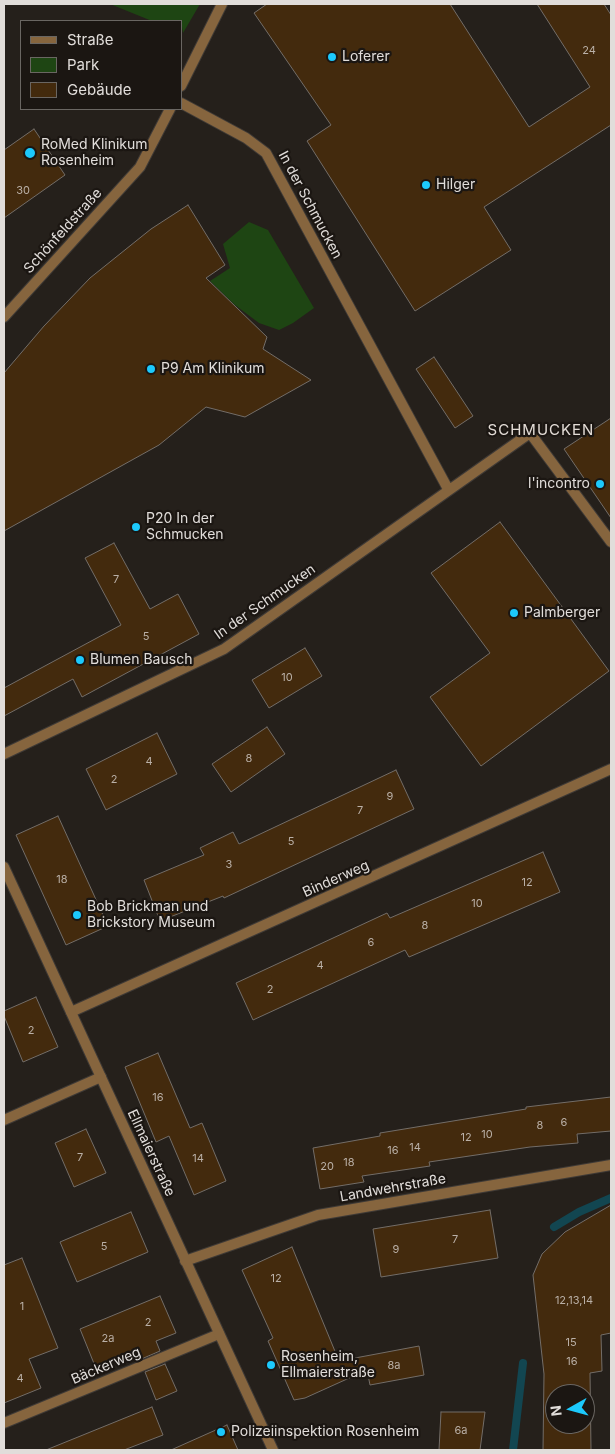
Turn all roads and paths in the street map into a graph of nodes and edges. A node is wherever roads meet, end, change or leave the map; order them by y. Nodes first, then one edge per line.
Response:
1 (222, 4) edge
2 (182, 84) edge
3 (182, 104) edge
4 (169, 110) edge
5 (4, 317) edge
6 (448, 489) junction
7 (611, 542) edge
8 (4, 754) edge
9 (611, 770) edge
10 (4, 867) edge
11 (71, 1012) junction
12 (101, 1077) junction
13 (4, 1120) edge
14 (611, 1165) edge
15 (185, 1261) junction
16 (219, 1334) junction
17 (4, 1423) edge
18 (273, 1450) edge

1 - 2 street
3 - 6 street, In der Schmucken
4 - 5 street, Schönfeldstraße
6 - 7 street, In der Schmucken
6 - 8 street, In der Schmucken
9 - 11 street, Binderweg
10 - 11 street, Ellmaierstraße
11 - 12 street, Ellmaierstraße
12 - 13 street
12 - 15 street, Ellmaierstraße
14 - 15 street, Landwehrstraße
15 - 16 street, Ellmaierstraße
16 - 17 street, Bäckerweg
16 - 18 street, Ellmaierstraße

